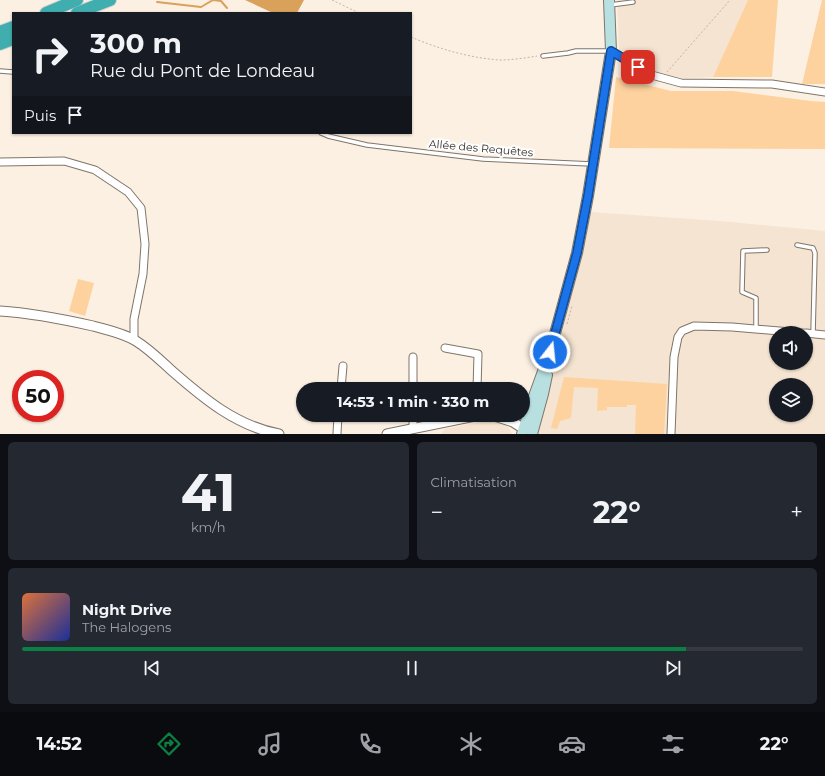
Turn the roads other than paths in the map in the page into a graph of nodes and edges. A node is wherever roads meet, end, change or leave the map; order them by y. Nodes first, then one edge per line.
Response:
1 (77, 0) edge
2 (110, 0) edge
3 (633, 2) dead end
4 (609, 3) edge
5 (48, 12) edge
6 (80, 12) edge
7 (12, 27) edge
8 (0, 32) edge
9 (12, 39) edge
10 (0, 44) edge
11 (611, 51) junction
12 (543, 56) road end
13 (0, 71) edge
14 (12, 72) edge
15 (825, 92) edge
16 (323, 134) edge
17 (0, 162) edge
18 (593, 164) junction
19 (797, 245) dead end
20 (767, 250) dead end
21 (0, 311) edge
22 (810, 326) edge
23 (756, 329) junction
24 (769, 330) edge
25 (813, 334) edge
26 (825, 335) edge
27 (134, 340) junction
28 (445, 348) dead end
29 (550, 352) junction
30 (413, 357) dead end
31 (343, 366) dead end
32 (342, 382) edge
33 (413, 382) edge
34 (477, 382) edge
35 (530, 401) edge
36 (530, 409) edge
37 (338, 422) edge
38 (413, 422) edge
39 (443, 422) edge
40 (513, 422) edge
41 (413, 428) junction
42 (527, 433) edge
43 (279, 434) edge
44 (337, 434) edge
45 (387, 434) edge
46 (671, 434) edge

1 - 5 highway
2 - 6 highway
3 - 4 lane
4 - 11 main road
7 - 8 highway
9 - 10 highway
11 - 12 lane
11 - 15 street
11 - 18 main road
13 - 14 lane
16 - 18 lane, Allée des Requêtes
17 - 27 street
18 - 29 main road
19 - 22 lane
20 - 23 lane
21 - 27 street
23 - 24 street
23 - 46 street
25 - 26 street
27 - 43 street
28 - 34 street
29 - 35 main road
29 - 42 main road
30 - 33 street
31 - 32 street
36 - 42 main road
37 - 44 street
38 - 41 street
39 - 41 street
40 - 42 street
41 - 45 street

